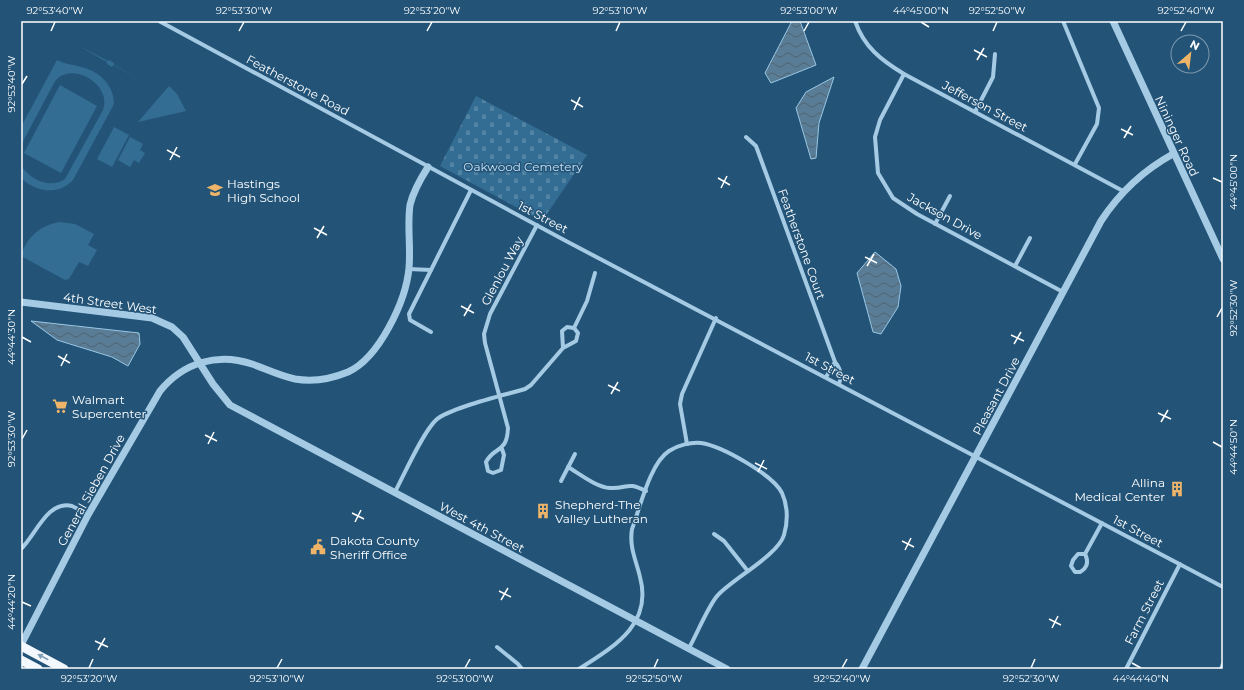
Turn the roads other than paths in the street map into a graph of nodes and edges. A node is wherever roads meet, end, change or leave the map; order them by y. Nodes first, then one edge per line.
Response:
1 (159, 21) edge
2 (855, 21) edge
3 (1063, 21) edge
4 (1113, 21) edge
5 (995, 54) dead end
6 (904, 74) junction
7 (975, 112) junction
8 (746, 136) dead end
9 (1173, 154) junction
10 (1076, 164) junction
11 (428, 167) junction
12 (471, 190) junction
13 (1123, 191) junction
14 (950, 196) dead end
15 (935, 224) junction
16 (537, 225) junction
17 (1030, 238) dead end
18 (1223, 259) edge
19 (1015, 266) junction
20 (409, 269) junction
21 (431, 270) junction
22 (595, 273) dead end
23 (1064, 292) junction
24 (21, 302) edge
25 (716, 318) junction
26 (574, 328) junction
27 (431, 332) dead end
28 (563, 348) junction
29 (200, 362) junction
30 (835, 362) junction
31 (826, 377) junction
32 (839, 384) junction
33 (500, 397) junction
34 (228, 403) joint
35 (687, 444) junction
36 (502, 449) junction
37 (575, 454) dead end
38 (976, 457) junction
39 (568, 467) junction
40 (561, 480) dead end
41 (646, 491) junction
42 (395, 492) junction
43 (88, 515) junction
44 (1102, 523) junction
45 (714, 534) dead end
46 (21, 550) edge
47 (1085, 554) junction
48 (1180, 564) junction
49 (747, 570) junction
50 (1223, 586) edge
51 (635, 620) junction
52 (21, 646) edge
53 (497, 646) dead end
54 (689, 648) junction
55 (21, 660) edge
56 (1223, 664) edge
57 (38, 669) edge
58 (64, 669) edge
59 (522, 669) edge
60 (579, 669) edge
61 (727, 669) edge
62 (862, 669) edge
63 (1126, 669) edge
64 (1221, 669) edge

1 - 11 street, Featherstone Road
2 - 6 street, Jefferson Street
3 - 10 street
4 - 9 street, Nininger Road
5 - 7 street
6 - 7 street, Jefferson Street
6 - 15 street, Jackson Drive
7 - 10 street, Jefferson Street
8 - 30 street, Featherstone Court
9 - 13 street, Pleasant Drive
9 - 18 street, Nininger Road
10 - 13 street, Jefferson Street
11 - 12 street, 1st Street
11 - 20 street, General Sieben Drive
12 - 16 street, 1st Street
12 - 21 street
13 - 23 street, Pleasant Drive
14 - 15 street
15 - 19 street, Jackson Drive
16 - 25 street, 1st Street
16 - 33 street, Glenlou Way
17 - 19 street
19 - 23 street, Jackson Drive
20 - 21 street
20 - 29 street, General Sieben Drive
21 - 27 street
22 - 26 street
23 - 38 street, Pleasant Drive
24 - 29 street, 4th Street West
25 - 31 street, 1st Street
25 - 35 street
26 - 28 street
26 - 28 street
28 - 33 street
29 - 34 street, 4th Street West
29 - 43 street, General Sieben Drive
30 - 31 street
30 - 32 street, Featherstone Court
31 - 32 street, 1st Street
32 - 38 street, 1st Street
33 - 36 street, Glenlou Way
33 - 42 street
34 - 42 street, West 4th Street
35 - 41 street
35 - 49 street
36 - 36 street, Glenlou Way
37 - 39 street
38 - 44 street, 1st Street
38 - 62 street, Pleasant Drive
39 - 40 street
39 - 41 street
41 - 51 street
42 - 51 street, West 4th Street
43 - 46 street
43 - 52 street, General Sieben Drive
44 - 47 street
44 - 48 street, 1st Street
45 - 49 street
47 - 47 street
48 - 50 street, 1st Street
48 - 63 street, Farm Street
49 - 54 street
51 - 54 street, West 4th Street
51 - 60 street
58 -> 52 highway
53 - 59 street
54 - 61 street, West 4th Street
55 - 57 highway
56 - 64 street

